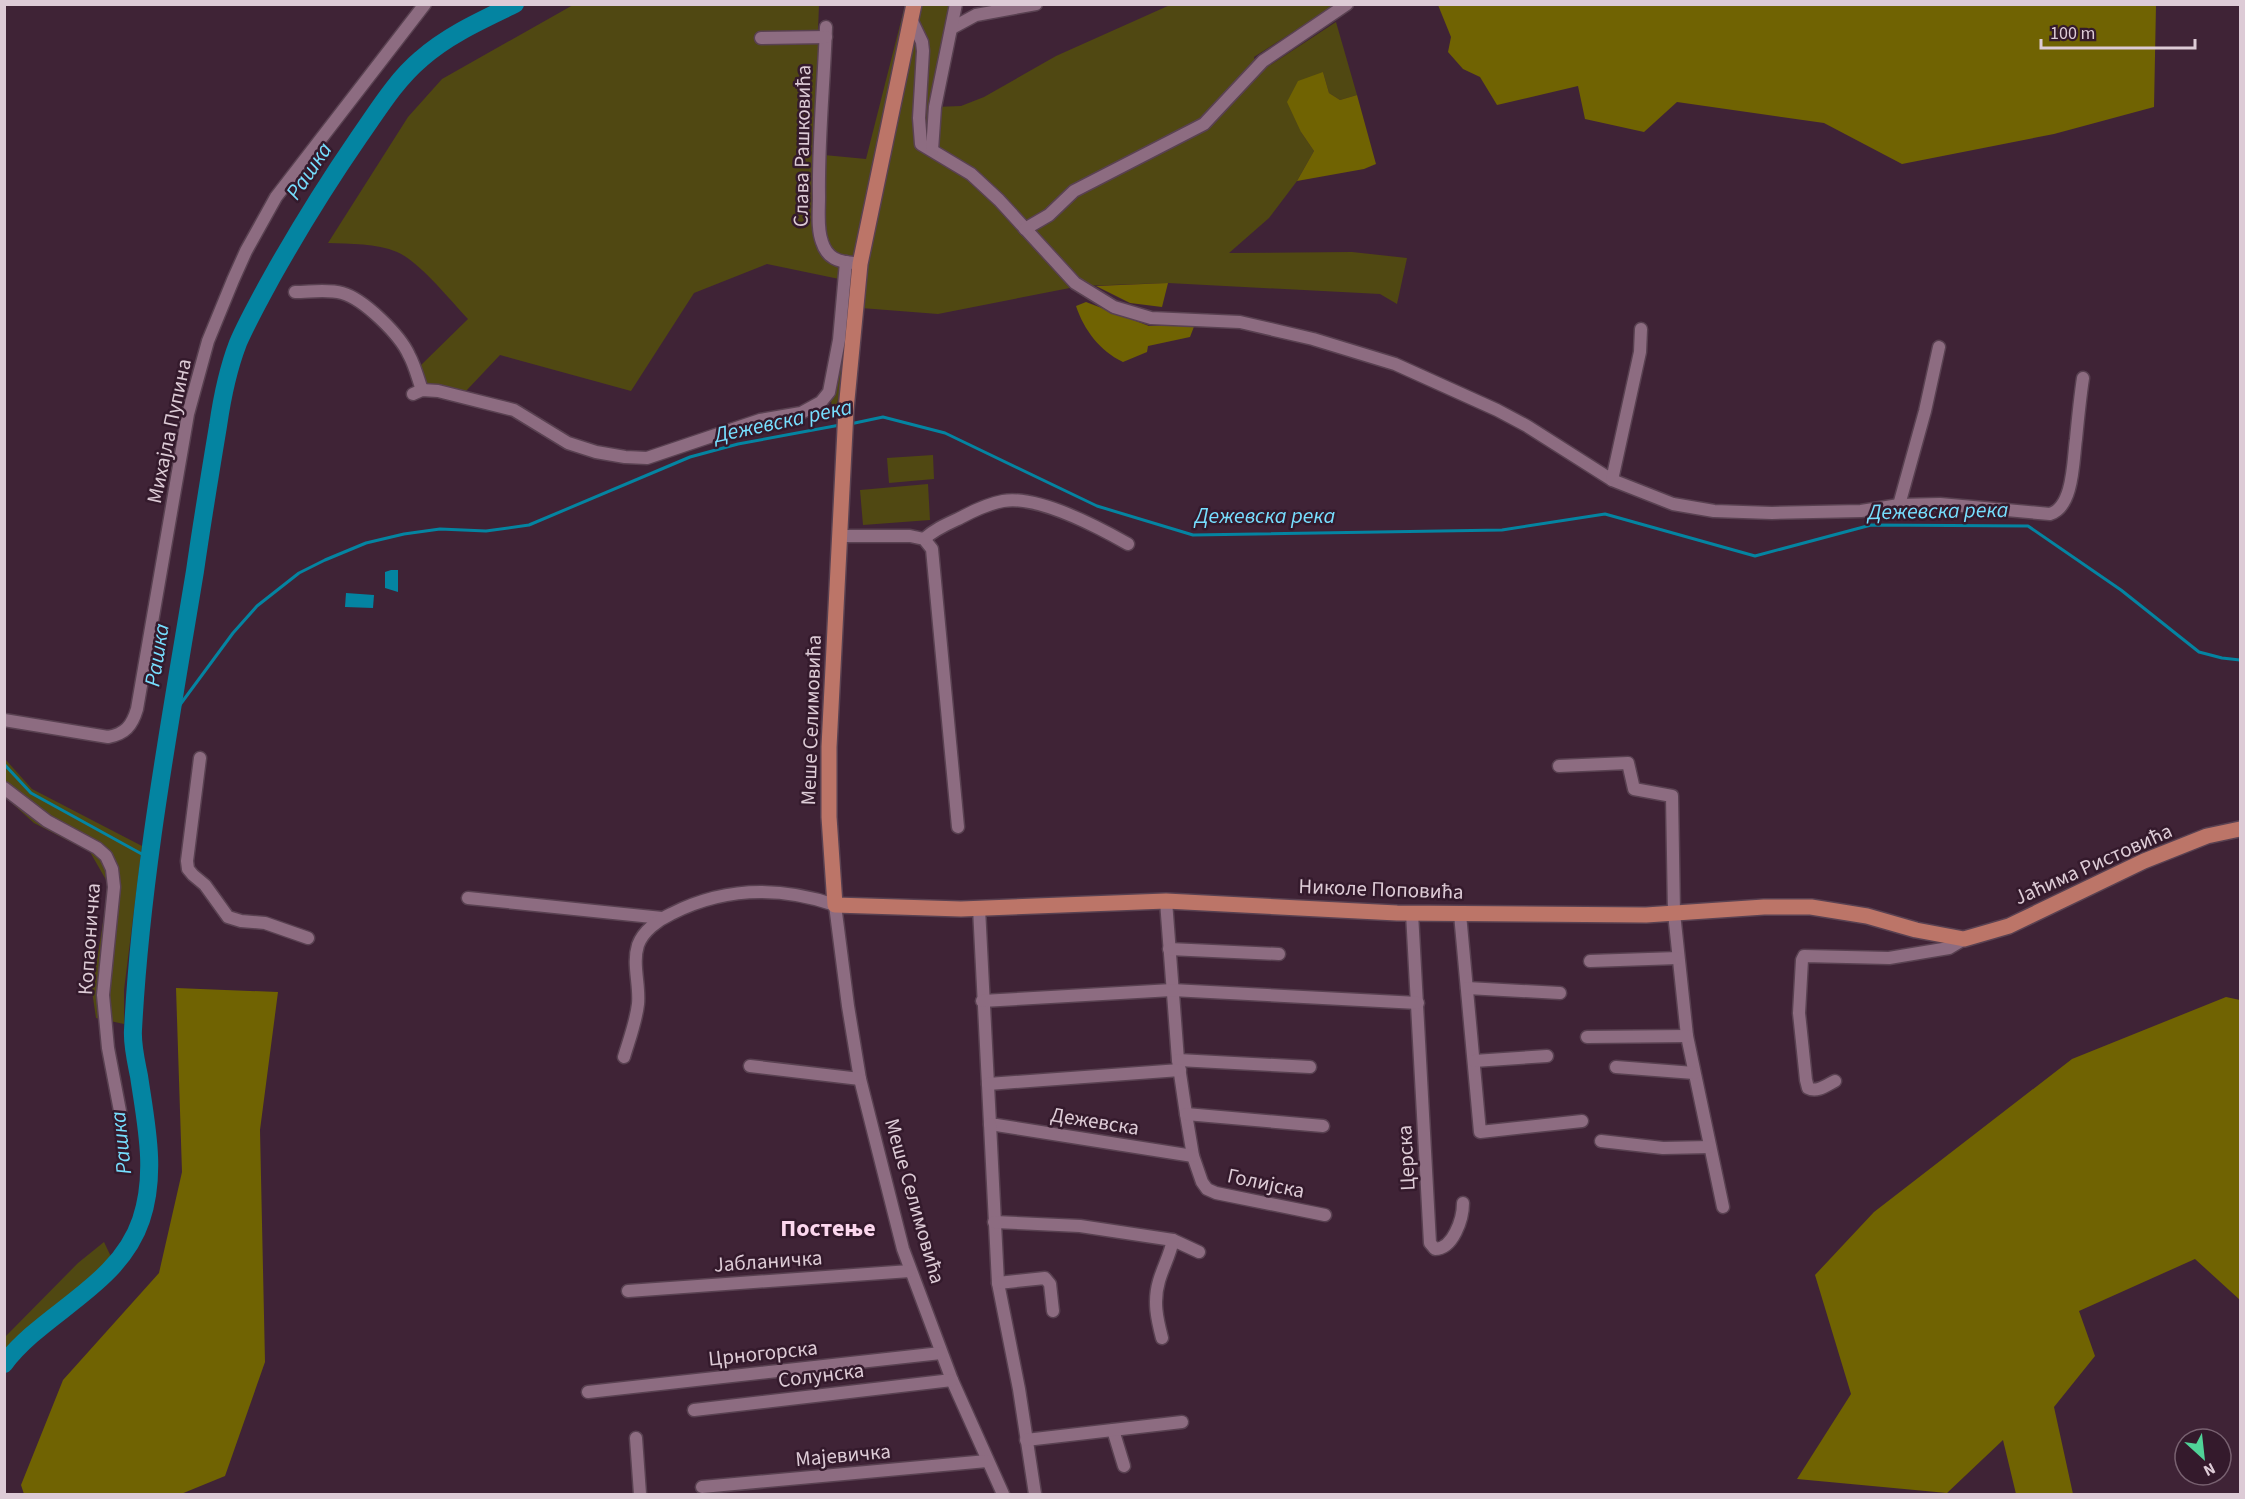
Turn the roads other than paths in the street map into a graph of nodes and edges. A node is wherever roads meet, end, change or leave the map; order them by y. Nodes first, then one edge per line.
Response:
1 (425, 4) edge
2 (956, 4) edge
3 (1036, 4) edge
4 (1347, 4) edge
5 (913, 12) edge
6 (952, 28) junction
7 (761, 38) dead end
8 (932, 150) junction
9 (1025, 229) junction
10 (853, 263) junction
11 (296, 292) dead end
12 (1641, 329) dead end
13 (1939, 347) dead end
14 (2082, 378) dead end
15 (1612, 480) junction
16 (1899, 506) junction
17 (839, 536) junction
18 (924, 539) junction
19 (1128, 544) dead end
20 (4, 720) edge
21 (200, 758) dead end
22 (1559, 766) dead end
23 (4, 788) edge
24 (958, 827) dead end
25 (2241, 829) edge
26 (468, 898) dead end
27 (1166, 901) junction
28 (835, 904) junction
29 (979, 908) junction
30 (1412, 913) junction
31 (1674, 913) junction
32 (1460, 914) junction
33 (662, 918) junction
34 (308, 938) dead end
35 (1964, 939) junction
36 (1169, 950) junction
37 (1279, 954) dead end
38 (1678, 958) junction
39 (1590, 961) dead end
40 (1467, 988) junction
41 (1173, 990) junction
42 (1560, 993) dead end
43 (982, 1001) junction
44 (1418, 1003) junction
45 (1687, 1036) junction
46 (1587, 1037) dead end
47 (1547, 1056) dead end
48 (624, 1058) dead end
49 (1474, 1061) junction
50 (1179, 1065) junction
51 (750, 1066) dead end
52 (1310, 1067) dead end
53 (1616, 1067) dead end
54 (1694, 1073) junction
55 (860, 1079) junction
56 (1835, 1082) dead end
57 (988, 1084) junction
58 (120, 1111) dead end
59 (1186, 1114) junction
60 (1582, 1121) dead end
61 (990, 1124) junction
62 (1323, 1126) dead end
63 (1601, 1141) dead end
64 (1710, 1147) junction
65 (1193, 1156) junction
66 (1463, 1203) dead end
67 (1723, 1207) dead end
68 (1324, 1215) dead end
69 (994, 1222) junction
70 (1173, 1240) junction
71 (1199, 1252) dead end
72 (910, 1271) junction
73 (998, 1283) junction
74 (628, 1291) dead end
75 (1053, 1311) dead end
76 (1162, 1338) dead end
77 (941, 1353) junction
78 (952, 1380) junction
79 (588, 1392) dead end
80 (694, 1410) dead end
81 (1182, 1422) dead end
82 (1113, 1430) junction
83 (636, 1438) dead end
84 (1026, 1440) junction
85 (987, 1461) junction
86 (1124, 1466) dead end
87 (702, 1487) dead end
88 (640, 1494) edge
89 (1003, 1494) edge
90 (1035, 1494) edge

1 - 20 street, Михајла Пупина
2 - 6 street
3 - 6 street
4 - 9 street
5 - 8 street
5 - 10 main road
6 - 8 street
7 - 10 street, Слава Рашковића
8 - 9 street
9 - 15 street
10 - 11 street
10 - 17 main road, Меше Селимовића
12 - 15 street
13 - 16 street
14 - 16 street
15 - 16 street
17 - 18 street
17 - 28 main road, Меше Селимовића
18 - 19 street
18 - 24 street
21 - 34 street
22 - 31 street
23 - 58 street, Копаоничка
25 - 35 main road, Јаћима Ристовића
26 - 33 street
27 - 29 main road, Николе Поповића
27 - 30 main road, Николе Поповића
27 - 36 street, Голијска
28 - 29 main road, Николе Поповића
28 - 33 street
28 - 55 street, Меше Селимовића
29 - 43 street
30 - 32 main road, Николе Поповића
30 - 44 street, Церска
31 - 32 main road, Николе Поповића
31 - 35 main road, Јаћима Ристовића
31 - 38 street
32 - 40 street
33 - 48 street
35 - 56 street, Јаћима Ристовића
36 - 37 street
36 - 41 street, Голијска
38 - 39 street
38 - 45 street
40 - 42 street
40 - 49 street
41 - 43 street
41 - 44 street
41 - 50 street, Голијска
43 - 57 street
44 - 66 street, Церска
45 - 46 street
45 - 54 street
47 - 49 street
49 - 60 street
50 - 52 street
50 - 57 street, Дежевска
50 - 59 street, Голијска
51 - 55 street
53 - 54 street
54 - 64 street
55 - 72 street, Меше Селимовића
57 - 61 street
59 - 62 street
59 - 65 street, Голијска
61 - 65 street, Дежевска
61 - 69 street
63 - 64 street
64 - 67 street
65 - 68 street, Голијска
69 - 70 street
69 - 73 street
70 - 71 street
70 - 76 street
72 - 74 street, Јабланичка
72 - 77 street, Меше Селимовића
73 - 75 street
73 - 84 street
77 - 78 street, Меше Селимовића
77 - 79 street, Црногорска
78 - 80 street, Солунска
78 - 85 street, Меше Селимовића
81 - 82 street
82 - 84 street
82 - 86 street
83 - 88 street
84 - 90 street
85 - 87 street, Мајевичка
85 - 89 street, Меше Селимовића

